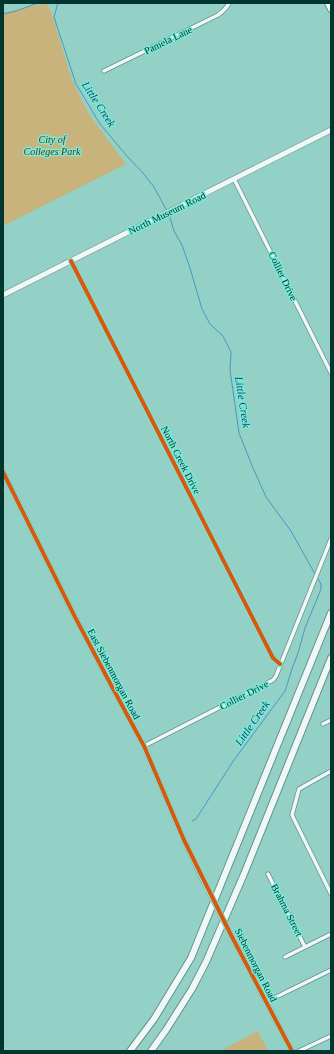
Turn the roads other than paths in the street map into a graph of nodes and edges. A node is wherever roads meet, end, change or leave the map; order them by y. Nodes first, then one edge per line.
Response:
1 (229, 3) edge
2 (328, 3) edge
3 (331, 9) edge
4 (104, 71) dead end
5 (331, 130) edge
6 (234, 179) junction
7 (71, 261) junction
8 (3, 295) edge
9 (331, 373) edge
10 (3, 472) edge
11 (331, 540) edge
12 (331, 613) edge
13 (331, 658) edge
14 (280, 664) junction
15 (331, 720) edge
16 (323, 724) dead end
17 (144, 746) junction
18 (331, 771) edge
19 (268, 874) dead end
20 (206, 886) joint
21 (331, 894) edge
22 (331, 934) edge
23 (305, 947) junction
24 (285, 957) dead end
25 (331, 971) edge
26 (266, 1002) junction
27 (331, 1036) edge
28 (130, 1051) edge
29 (151, 1051) edge
30 (292, 1051) edge
31 (299, 1051) edge

1 - 4 street, Pamela Lane
2 - 3 highway
5 - 6 street, North Museum Road
6 - 7 street, North Museum Road
6 - 9 street, Collier Drive
7 - 8 street, North Museum Road
7 - 14 street, North Creek Drive
10 - 17 street, East Siebenmorgan Road
11 - 14 street, Collier Drive
12 - 28 highway
13 - 29 highway
14 - 17 street, Collier Drive
15 - 16 street
17 - 20 street, East Siebenmorgan Road
18 - 21 street
19 - 23 street, Brahma Street
20 - 26 street, Siebenmorgan Road, bridge
22 - 23 street
23 - 24 street
25 - 26 street
26 - 30 street, Siebenmorgan Road
27 - 31 street

